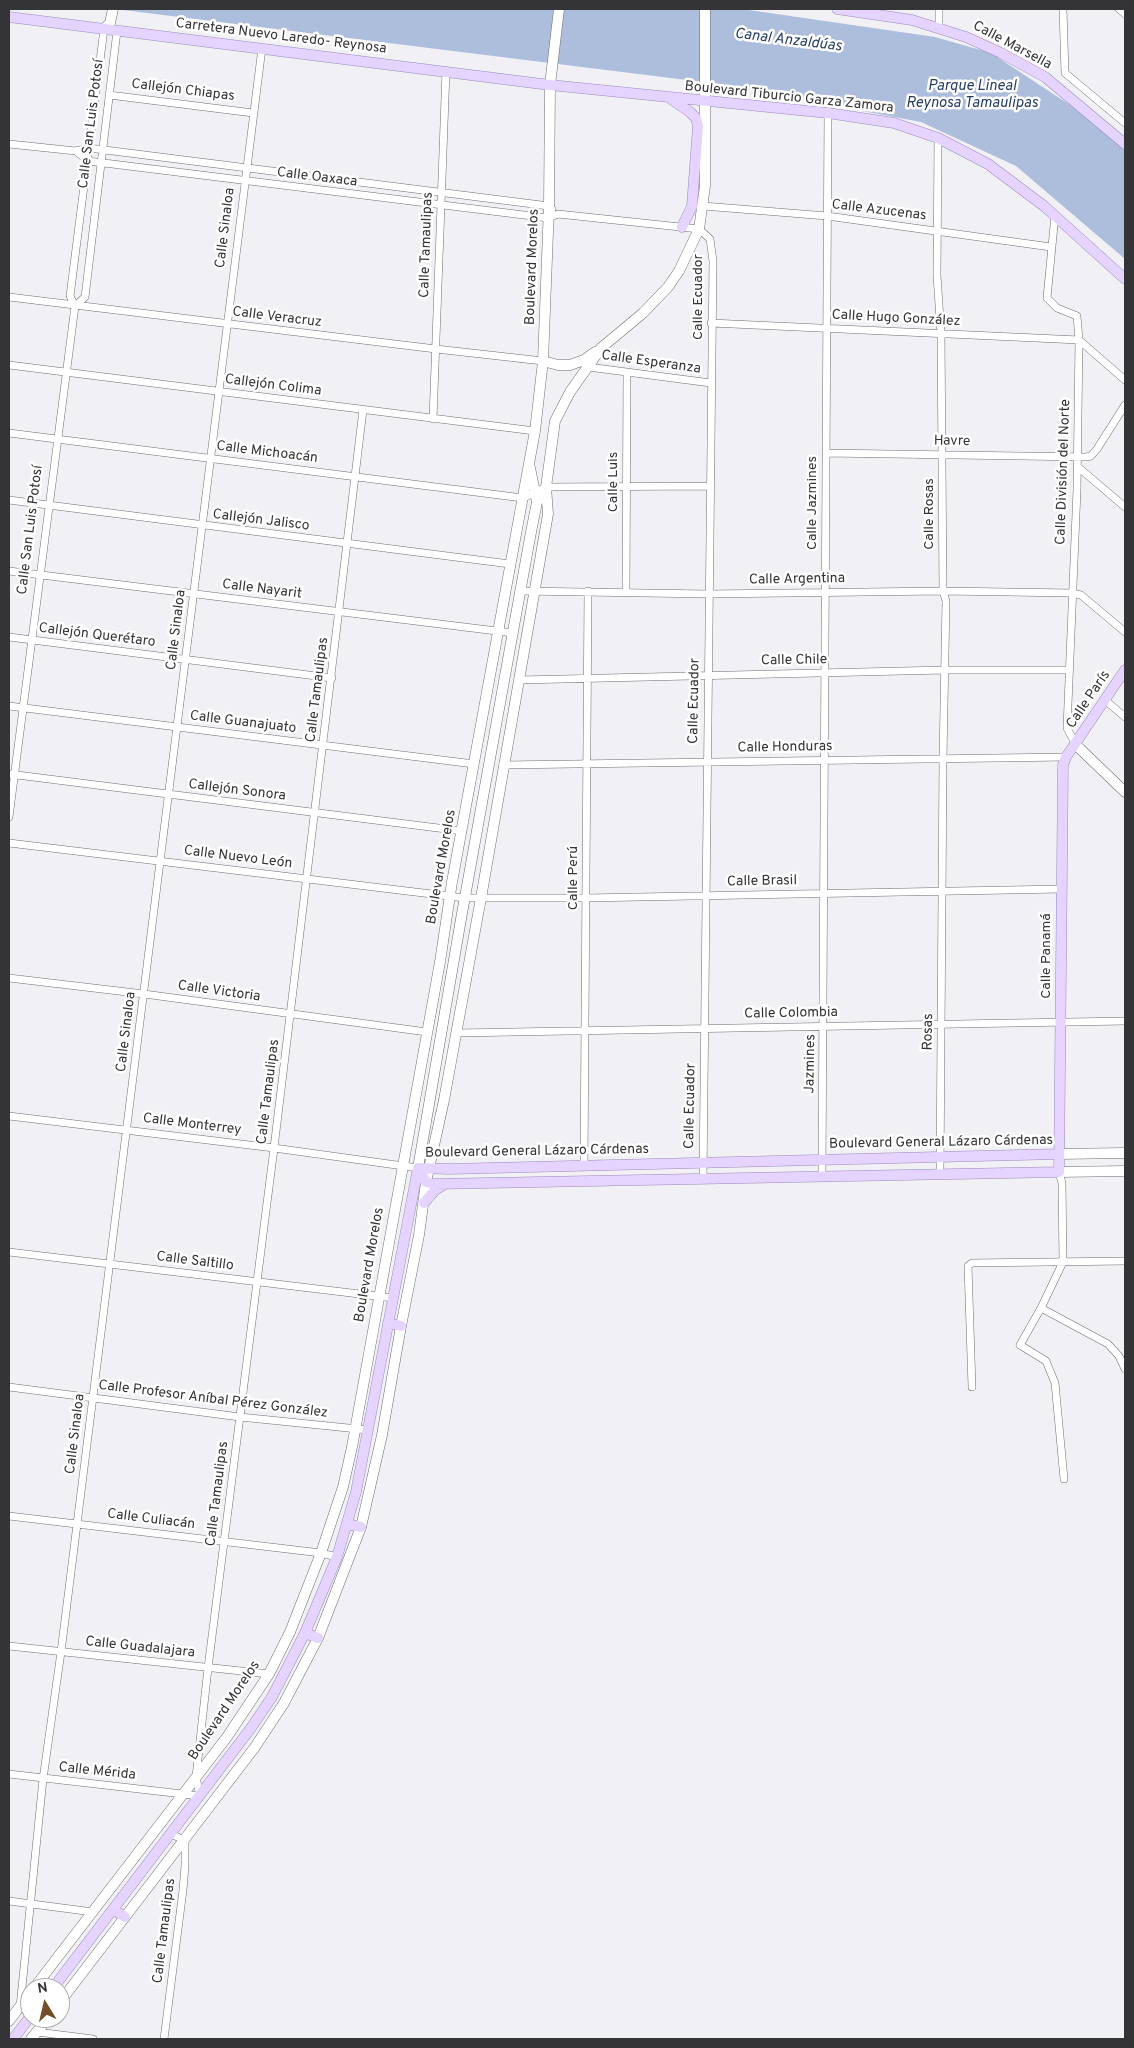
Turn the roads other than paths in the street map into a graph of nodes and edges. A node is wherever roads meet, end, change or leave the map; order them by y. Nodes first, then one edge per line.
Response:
1 (559, 9) edge
2 (705, 9) edge
3 (837, 9) edge
4 (939, 9) edge
5 (1063, 9) edge
6 (1119, 9) edge
7 (1125, 14) edge
8 (9, 17) edge
9 (111, 22) edge
10 (939, 28) junction
11 (262, 48) junction
12 (446, 71) junction
13 (550, 85) junction
14 (109, 94) junction
15 (670, 98) junction
16 (705, 102) junction
17 (253, 113) junction
18 (828, 113) junction
19 (1125, 123) edge
20 (938, 138) junction
21 (9, 144) edge
22 (1125, 144) edge
23 (89, 148) junction
24 (103, 150) junction
25 (76, 151) junction
26 (88, 161) junction
27 (102, 162) junction
28 (246, 168) junction
29 (244, 181) junction
30 (441, 192) junction
31 (441, 205) junction
32 (549, 206) junction
33 (702, 206) junction
34 (1055, 215) junction
35 (553, 216) junction
36 (827, 216) junction
37 (682, 227) junction
38 (699, 230) junction
39 (938, 231) junction
40 (1052, 247) junction
41 (1125, 279) edge
42 (9, 297) edge
43 (75, 306) junction
44 (711, 323) junction
45 (227, 324) junction
46 (826, 328) junction
47 (941, 334) junction
48 (1080, 340) junction
49 (601, 348) junction
50 (436, 350) junction
51 (543, 361) junction
52 (9, 364) edge
53 (588, 367) junction
54 (65, 372) junction
55 (627, 373) junction
56 (1125, 380) edge
57 (710, 383) junction
58 (219, 391) junction
59 (1125, 405) edge
60 (363, 410) junction
61 (433, 419) junction
62 (535, 431) junction
63 (9, 433) edge
64 (57, 439) junction
65 (826, 453) junction
66 (942, 454) junction
67 (1078, 456) junction
68 (210, 458) junction
69 (529, 464) junction
70 (1078, 467) junction
71 (356, 476) junction
72 (626, 486) junction
73 (710, 486) junction
74 (546, 487) junction
75 (535, 491) junction
76 (523, 498) junction
77 (9, 500) edge
78 (537, 502) junction
79 (48, 505) junction
80 (1125, 507) edge
81 (202, 526) junction
82 (348, 544) junction
83 (510, 564) junction
84 (9, 571) edge
85 (39, 575) junction
86 (521, 591) junction
87 (588, 591) junction
88 (626, 591) junction
89 (826, 591) junction
90 (943, 591) junction
91 (535, 592) junction
92 (194, 594) junction
93 (708, 594) junction
94 (1072, 594) junction
95 (340, 612) junction
96 (498, 631) junction
97 (1125, 632) edge
98 (513, 633) junction
99 (9, 637) edge
100 (31, 640) junction
101 (186, 660) junction
102 (945, 670) junction
103 (1069, 670) junction
104 (1125, 670) edge
105 (825, 672) junction
106 (708, 675) junction
107 (332, 678) junction
108 (588, 678) junction
109 (520, 680) junction
110 (1106, 701) junction
111 (9, 706) edge
112 (22, 708) junction
113 (1125, 717) edge
114 (177, 727) junction
115 (1076, 745) junction
116 (324, 746) junction
117 (1066, 757) junction
118 (943, 758) junction
119 (825, 760) junction
120 (707, 762) junction
121 (474, 764) junction
122 (587, 764) junction
123 (503, 765) junction
124 (11, 775) edge
125 (1125, 792) edge
126 (169, 795) junction
127 (315, 814) junction
128 (9, 817) edge
129 (462, 831) junction
130 (9, 843) edge
131 (160, 862) junction
132 (307, 879) junction
133 (1061, 889) junction
134 (944, 890) junction
135 (825, 892) junction
136 (706, 895) junction
137 (450, 897) junction
138 (464, 898) junction
139 (481, 898) junction
140 (586, 898) junction
141 (9, 978) edge
142 (144, 994) junction
143 (291, 1014) junction
144 (1060, 1021) junction
145 (1125, 1021) edge
146 (942, 1024) junction
147 (824, 1026) junction
148 (704, 1028) junction
149 (585, 1031) junction
150 (427, 1032) junction
151 (457, 1033) junction
152 (9, 1116) edge
153 (127, 1130) junction
154 (274, 1148) junction
155 (1125, 1153) edge
156 (1059, 1154) junction
157 (940, 1157) junction
158 (822, 1159) junction
159 (703, 1162) junction
160 (582, 1165) junction
161 (402, 1166) junction
162 (418, 1168) junction
163 (431, 1169) junction
164 (1125, 1171) edge
165 (1058, 1172) junction
166 (940, 1174) junction
167 (822, 1177) junction
168 (703, 1179) junction
169 (426, 1182) junction
170 (546, 1182) junction
171 (447, 1184) junction
172 (424, 1203) junction
173 (9, 1252) edge
174 (1125, 1261) edge
175 (1064, 1262) junction
176 (110, 1265) junction
177 (257, 1282) junction
178 (378, 1296) junction
179 (394, 1298) junction
180 (1041, 1308) junction
181 (388, 1323) junction
182 (401, 1326) junction
183 (1125, 1369) edge
184 (9, 1387) edge
185 (972, 1387) dead end
186 (93, 1398) junction
187 (240, 1417) junction
188 (354, 1429) junction
189 (368, 1430) junction
190 (1064, 1479) dead end
191 (9, 1516) edge
192 (77, 1524) junction
193 (347, 1524) junction
194 (360, 1527) junction
195 (224, 1542) junction
196 (321, 1553) junction
197 (337, 1557) junction
198 (305, 1633) junction
199 (318, 1638) junction
200 (9, 1646) edge
201 (61, 1652) junction
202 (208, 1668) junction
203 (269, 1674) junction
204 (9, 1774) edge
205 (196, 1777) junction
206 (43, 1779) junction
207 (183, 1794) junction
208 (200, 1796) junction
209 (170, 1834) junction
210 (185, 1840) junction
211 (9, 1901) edge
212 (29, 1904) junction
213 (114, 1910) junction
214 (93, 1912) junction
215 (125, 1917) junction
216 (23, 1978) edge
217 (42, 1978) edge
218 (61, 1978) edge
219 (70, 1989) edge
220 (20, 2007) edge
221 (9, 2021) edge
222 (22, 2028) edge
223 (34, 2036) edge
224 (13, 2039) edge
225 (93, 2039) edge
226 (164, 2039) edge

1 - 13 street, Boulevard Morelos
2 - 16 street, Boulevard Morelos
3 - 10 main road, Calle Marsella
4 - 10 street
5 - 19 street
6 - 7 street
8 - 9 main road, Carretera Nuevo Laredo- Reynosa
9 - 11 main road, Carretera Nuevo Laredo- Reynosa
9 - 14 street, Calle San Luis Potosí
9 - 23 street, Calle San Luis Potosí
10 - 22 main road, Calle Marsella
11 - 12 main road, Carretera Nuevo Laredo- Reynosa
11 - 17 street, Calle Sinaloa
12 - 13 main road, Carretera Nuevo Laredo- Reynosa
12 - 30 street, Calle Tamaulipas
13 - 15 main road, Boulevard Tiburcio Garza Zamora
13 - 32 street, Boulevard Morelos
14 - 17 street, Callejón Chiapas
14 - 24 street, Calle San Luis Potosí
15 - 16 main road, Boulevard Tiburcio Garza Zamora
15 - 37 main road
16 - 18 main road, Boulevard Tiburcio Garza Zamora
16 - 33 street, Boulevard Morelos
17 - 28 street, Calle Sinaloa
18 - 20 main road, Boulevard Tiburcio Garza Zamora
18 - 36 street, Calle Jazmines
20 - 34 main road, Boulevard Tiburcio Garza Zamora
20 - 39 street, Calle Rosas
21 - 25 street, Calle Oaxaca
23 - 24 street, Calle Oaxaca
23 - 25 street, Calle Oaxaca
23 - 26 street, Calle San Luis Potosí
24 - 27 street, Calle San Luis Potosí
24 - 28 street, Calle Oaxaca
25 - 26 street
26 - 27 street, Calle Oaxaca
26 - 43 street, Calle San Luis Potosí
27 - 29 street, Calle Oaxaca
27 - 43 street, Calle San Luis Potosí
28 - 29 street, Calle Sinaloa
28 - 30 street, Calle Oaxaca
29 - 31 street, Calle Oaxaca
29 - 45 street, Calle Sinaloa
30 - 31 street, Calle Tamaulipas
30 - 32 street, Calle Oaxaca
31 - 35 street, Calle Oaxaca
31 - 50 street, Calle Tamaulipas
32 - 35 street, Boulevard Morelos
33 - 36 street, Calle Azucenas
33 - 38 street, Boulevard Morelos
34 - 40 street, Calle División del Norte
34 - 41 main road, Boulevard Tiburcio Garza Zamora
35 - 37 street, Calle Oaxaca
35 - 51 street, Boulevard Morelos
36 - 39 street, Calle Azucenas
36 - 46 street, Calle Jazmines
37 - 38 street, Calle Oaxaca
38 - 44 street, Calle Ecuador
38 - 49 street, Boulevard Morelos
39 - 40 street, Calle Azucenas
39 - 47 street, Calle Rosas
40 - 48 street, Calle División del Norte
42 - 43 street, Calle Veracruz
43 - 45 street, Calle Veracruz
43 - 54 street, Calle San Luis Potosí
44 - 46 street, Calle Hugo González
44 - 57 street, Calle Ecuador
45 - 50 street, Calle Veracruz
45 - 58 street, Calle Sinaloa
46 - 47 street, Calle Hugo González
46 - 65 street, Calle Jazmines
47 - 48 street, Calle Hugo González
47 - 66 street, Calle Rosas
48 - 56 street
48 - 67 street, Calle División del Norte
49 - 51 street
49 - 53 street, Boulevard Morelos
50 - 51 street, Calle Veracruz
50 - 61 street, Calle Tamaulipas
51 - 62 street, Boulevard Morelos
52 - 54 street, Callejón Colima
53 - 55 street, Calle Esperanza
53 - 74 street, Boulevard Morelos
54 - 58 street, Callejón Colima
54 - 64 street, Calle San Luis Potosí
55 - 57 street, Calle Esperanza
55 - 72 street, Calle Luis
57 - 73 street, Calle Ecuador
58 - 60 street, Callejón Colima
58 - 68 street, Calle Sinaloa
59 - 67 street
60 - 61 street, Callejón Colima
60 - 71 street, Calle Tamaulipas
61 - 62 street, Callejón Colima
62 - 69 street, Boulevard Morelos
63 - 64 street, Calle Michoacán
64 - 68 street, Calle Michoacán
64 - 79 street, Calle San Luis Potosí
65 - 66 street, Havre
65 - 89 street, Calle Jazmines
66 - 67 street, Havre
66 - 90 street, Calle Rosas
67 - 70 street, Calle División del Norte
68 - 71 street, Calle Michoacán
68 - 81 street, Calle Sinaloa
69 - 75 street, Boulevard Morelos
69 - 76 street, Boulevard Morelos
70 - 80 street
70 - 94 street, Calle División del Norte
71 - 76 street, Calle Michoacán
71 - 82 street, Calle Tamaulipas
72 - 73 street
72 - 74 street
72 - 88 street, Calle Luis
73 - 93 street, Calle Ecuador
74 - 75 street
74 - 78 street, Boulevard Morelos
74 - 91 street, Boulevard Morelos
75 - 76 street
75 - 78 street, Boulevard Morelos
76 - 83 street, Boulevard Morelos
77 - 79 street, Callejón Jalisco
78 - 86 street, Boulevard Morelos
79 - 81 street, Callejón Jalisco
79 - 85 street, Calle San Luis Potosí
81 - 82 street, Callejón Jalisco
81 - 92 street, Calle Sinaloa
82 - 83 street, Callejón Jalisco
82 - 95 street, Calle Tamaulipas
83 - 96 street, Boulevard Morelos
84 - 85 street, Calle Nayarit
85 - 92 street, Calle Nayarit
85 - 100 street, Calle San Luis Potosí
86 - 91 street, Calle Argentina
86 - 98 street, Boulevard Morelos
87 - 88 street, Calle Argentina
87 - 91 street, Calle Argentina
87 - 108 street, Calle Perú
88 - 93 street, Calle Argentina
89 - 90 street, Calle Argentina
89 - 93 street, Calle Argentina
89 - 105 street, Calle Jazmines
90 - 94 street, Calle Argentina
90 - 102 street, Calle Rosas
91 - 109 street, Boulevard Morelos
92 - 95 street, Calle Nayarit
92 - 101 street, Calle Sinaloa
93 - 106 street, Calle Ecuador
94 - 97 street
94 - 103 street, Calle División del Norte
95 - 96 street, Calle Nayarit
95 - 107 street, Calle Tamaulipas
96 - 98 street, Calle Nayarit
96 - 121 street, Boulevard Morelos
98 - 138 street, Boulevard Morelos
99 - 100 street, Callejón Querétaro
100 - 101 street, Callejón Querétaro
100 - 112 street, Calle San Luis Potosí
101 - 107 street, Callejón Querétaro
101 - 114 street, Calle Sinaloa
102 - 103 street, Calle Chile
102 - 105 street, Calle Chile
102 - 118 street, Calle Rosas
103 - 115 street, Calle División del Norte
104 - 110 main road, Calle París
105 - 106 street, Calle Chile
105 - 119 street, Calle Jazmines
106 - 108 street, Calle Chile
106 - 120 street, Calle Ecuador
107 - 116 street, Calle Tamaulipas
108 - 109 street, Calle Chile
108 - 122 street, Calle Perú
109 - 123 street, Boulevard Morelos
110 - 113 street
110 - 115 main road, Calle París
111 - 112 street, Calle Guanajuato
112 - 114 street, Calle Guanajuato
112 - 124 street, Calle San Luis Potosí
114 - 116 street, Calle Guanajuato
114 - 126 street, Calle Sinaloa
115 - 117 main road
115 - 125 street
116 - 121 street, Calle Guanajuato
116 - 127 street, Calle Tamaulipas
117 - 118 street, Calle Honduras
117 - 133 main road, Calle Panamá
118 - 119 street, Calle Honduras
118 - 134 street, Calle Rosas
119 - 120 street, Calle Honduras
119 - 135 street, Calle Jazmines
120 - 122 street, Calle Honduras
120 - 136 street, Calle Ecuador
121 - 129 street, Boulevard Morelos
122 - 123 street, Calle Honduras
122 - 140 street, Calle Perú
123 - 139 street, Boulevard Morelos
124 - 126 street, Callejón Sonora
124 - 128 street, Calle San Luis Potosí
126 - 127 street, Callejón Sonora
126 - 131 street, Calle Sinaloa
127 - 129 street, Callejón Sonora
127 - 132 street, Calle Tamaulipas
129 - 137 street, Boulevard Morelos
130 - 131 street, Calle Nuevo León
131 - 132 street, Calle Nuevo León
131 - 142 street, Calle Sinaloa
132 - 137 street, Calle Nuevo León
132 - 143 street, Calle Tamaulipas
133 - 134 street, Calle Brasil
133 - 144 main road, Calle Panamá
134 - 135 street, Calle Brasil
134 - 146 street, Rosas
135 - 136 street, Calle Brasil
135 - 147 street, Jazmines
136 - 140 street, Calle Brasil
136 - 148 street, Calle Ecuador
137 - 138 street, Calle Nuevo León
137 - 150 street, Boulevard Morelos
138 - 139 street, Calle Brasil
138 - 162 street, Boulevard Morelos
139 - 140 street, Calle Brasil
139 - 151 street, Boulevard Morelos
140 - 149 street, Calle Perú
141 - 142 street, Calle Victoria
142 - 143 street, Calle Victoria
142 - 153 street, Calle Sinaloa
143 - 150 street, Calle Victoria
143 - 154 street, Calle Tamaulipas
144 - 145 street, Calle Colombia
144 - 146 street, Calle Colombia
144 - 156 main road, Calle Panamá
146 - 147 street, Calle Colombia
146 - 157 street, Rosas
147 - 148 street, Calle Colombia
147 - 158 street, Jazmines
148 - 149 street, Calle Colombia
148 - 159 street, Calle Ecuador
149 - 151 street, Calle Colombia
149 - 160 street, Calle Perú
150 - 161 street, Boulevard Morelos
151 - 163 street, Boulevard Morelos
152 - 153 street, Calle Monterrey
153 - 154 street, Calle Monterrey
153 - 176 street, Calle Sinaloa
154 - 161 street, Calle Monterrey
154 - 177 street, Calle Tamaulipas
155 - 156 street, Boulevard General Lázaro Cárdenas
156 - 157 main road, Boulevard General Lázaro Cárdenas
156 - 165 main road, Calle Panamá
157 - 158 main road, Boulevard General Lázaro Cárdenas
157 - 166 street, Rosas
158 - 159 main road, Boulevard General Lázaro Cárdenas
158 - 167 street, Jazmines
159 - 160 main road, Boulevard General Lázaro Cárdenas
159 - 168 street, Calle Ecuador
160 - 163 main road, Boulevard General Lázaro Cárdenas
160 - 170 main road
161 - 162 street, Calle Monterrey
161 - 178 street, Boulevard Morelos
162 - 163 main road, Boulevard General Lázaro Cárdenas
162 - 169 main road, Boulevard General Lázaro Cárdenas
162 - 179 main road, Boulevard Morelos
163 - 169 street, Boulevard Morelos
164 - 165 street
165 - 166 main road, Boulevard General Lázaro Cárdenas
165 - 175 street
166 - 167 main road, Boulevard General Lázaro Cárdenas
167 - 168 main road, Boulevard General Lázaro Cárdenas
168 - 170 main road, Boulevard General Lázaro Cárdenas
169 - 171 main road, Boulevard General Lázaro Cárdenas
169 - 172 street, Boulevard Morelos
170 - 171 main road, Boulevard General Lázaro Cárdenas
171 - 172 main road
172 - 182 street, Boulevard Morelos
173 - 176 street, Calle Saltillo
174 - 175 street
175 - 180 street
175 - 185 street
176 - 177 street, Calle Saltillo
176 - 186 street, Calle Sinaloa
177 - 178 street, Calle Saltillo
177 - 187 street, Calle Tamaulipas
178 - 179 street, Calle Saltillo
178 - 188 street, Boulevard Morelos
179 - 181 main road, Boulevard Morelos
180 - 183 street
180 - 190 street
181 - 182 main road
181 - 189 main road, Boulevard Morelos
182 - 194 street, Boulevard Morelos
184 - 186 street, Calle Profesor Aníbal Pérez González
186 - 187 street, Calle Profesor Aníbal Pérez González
186 - 192 street, Calle Sinaloa
187 - 188 street, Calle Profesor Aníbal Pérez González
187 - 195 street, Calle Tamaulipas
188 - 189 street, Calle Profesor Aníbal Pérez González
188 - 196 street, Boulevard Morelos
189 - 193 main road, Boulevard Morelos
191 - 192 street, Calle Culiacán
192 - 195 street, Calle Culiacán
192 - 201 street, Calle Sinaloa
193 - 194 main road
193 - 197 main road, Boulevard Morelos
194 - 199 street, Boulevard Morelos
195 - 196 street, Calle Culiacán
195 - 202 street, Calle Tamaulipas
196 - 197 street, Calle Culiacán
196 - 203 street, Boulevard Morelos
197 - 198 main road, Boulevard Morelos
198 - 199 main road
198 - 208 main road, Boulevard Morelos
199 - 210 street, Boulevard Morelos
200 - 201 street, Calle Guadalajara
201 - 202 street, Calle Guadalajara
201 - 206 street, Calle Sinaloa
202 - 203 street, Calle Guadalajara
202 - 205 street, Calle Tamaulipas
203 - 205 street, Boulevard Morelos
204 - 206 street, Calle Mérida
205 - 207 street, Boulevard Morelos
205 - 208 street, Calle Tamaulipas
206 - 207 street, Calle Mérida
206 - 212 street, Calle Sinaloa
207 - 208 street, Calle Mérida
207 - 214 street, Boulevard Morelos
208 - 209 main road, Boulevard Morelos
209 - 210 street
209 - 213 main road, Boulevard Morelos
210 - 215 street, Boulevard Morelos
210 - 226 street, Calle Tamaulipas
211 - 212 street
212 - 214 street
212 - 216 street, Calle Sinaloa
213 - 215 main road
213 - 218 main road, Boulevard Morelos
214 - 217 street, Boulevard Morelos
215 - 219 street, Boulevard Morelos
220 - 221 street
222 - 224 main road
223 - 225 street

